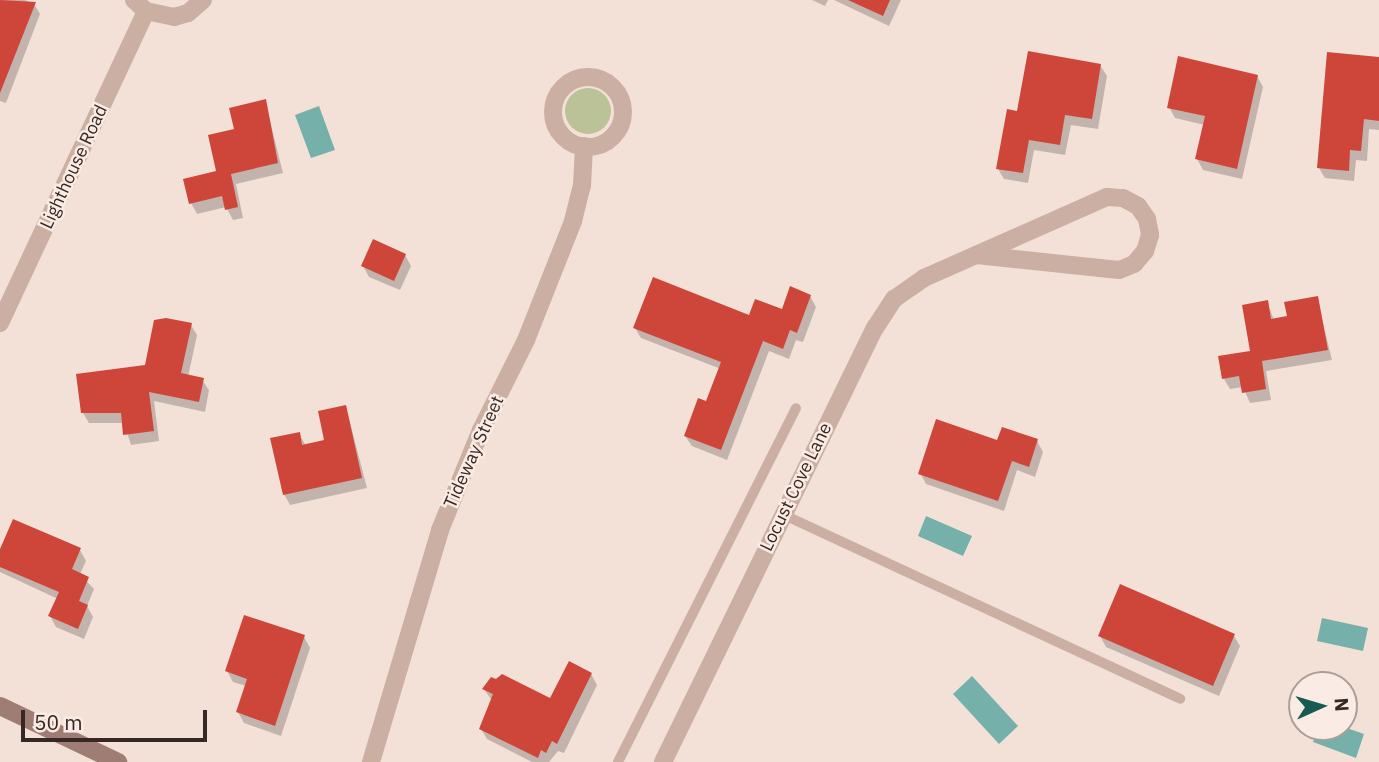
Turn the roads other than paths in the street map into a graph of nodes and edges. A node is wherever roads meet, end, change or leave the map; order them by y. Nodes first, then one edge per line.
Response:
1 (203, 0) edge
2 (140, 5) edge
3 (584, 146) dead end
4 (977, 255) junction
5 (0, 323) edge
6 (796, 408) dead end
7 (782, 514) junction
8 (1180, 699) dead end
9 (0, 706) edge
10 (118, 762) edge
11 (371, 762) edge
12 (618, 762) edge
13 (663, 762) edge

1 - 2 street, Lighthouse Road
2 - 5 street, Lighthouse Road
3 - 11 street, Tideway Street
4 - 4 street, Locust Cove Lane
4 - 7 street, Locust Cove Lane
6 - 12 lane
7 - 8 lane
7 - 13 street, Locust Cove Lane
9 - 10 main road

